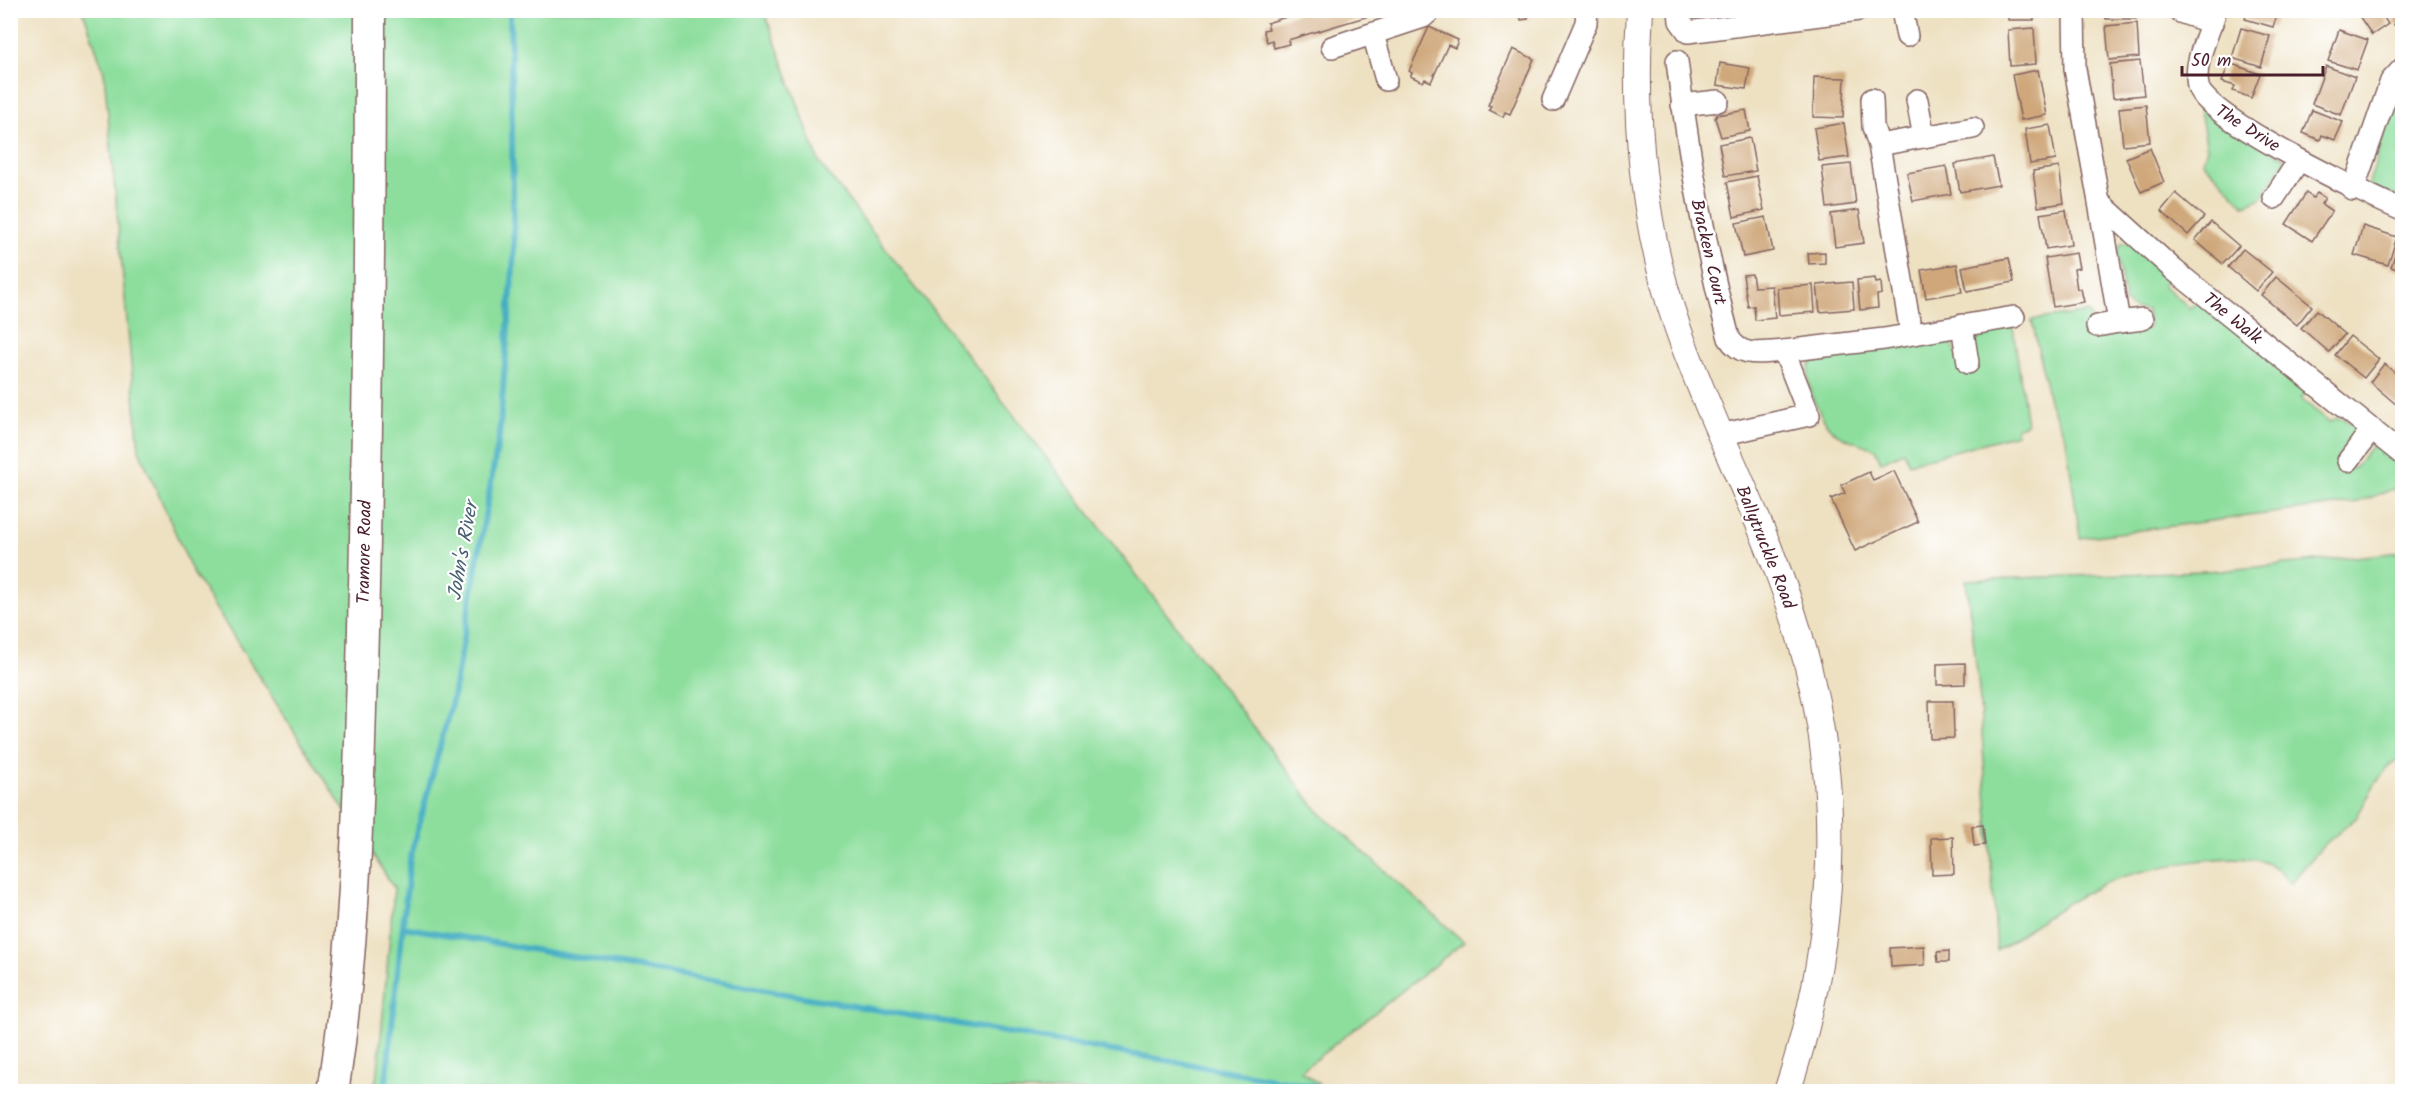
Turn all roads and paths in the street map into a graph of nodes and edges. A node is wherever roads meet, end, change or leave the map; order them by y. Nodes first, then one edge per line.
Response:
1 (370, 10) edge
2 (1431, 10) edge
3 (1587, 10) edge
4 (1640, 10) edge
5 (1679, 10) edge
6 (1859, 10) edge
7 (1902, 10) edge
8 (2074, 10) edge
9 (2180, 12) dead end
10 (2214, 17) edge
11 (1373, 34) junction
12 (1907, 36) dead end
13 (1332, 47) dead end
14 (1677, 62) dead end
15 (2403, 69) edge
16 (1386, 80) dead end
17 (1872, 99) dead end
18 (1553, 100) dead end
19 (1917, 100) dead end
20 (1718, 101) dead end
21 (1682, 105) junction
22 (1973, 128) dead end
23 (1924, 137) junction
24 (1879, 145) junction
25 (2299, 160) junction
26 (2354, 190) junction
27 (2274, 198) dead end
28 (2099, 202) junction
29 (2403, 210) edge
30 (2014, 317) dead end
31 (2143, 319) dead end
32 (2119, 322) junction
33 (1962, 325) junction
34 (2097, 326) dead end
35 (1911, 333) junction
36 (1784, 351) junction
37 (1968, 363) dead end
38 (2372, 429) junction
39 (1720, 435) junction
40 (2403, 454) edge
41 (2348, 460) dead end
42 (333, 1092) edge
43 (1787, 1092) edge

1 - 42 main road, Tramore Road
2 - 11 street
3 - 18 street
4 - 39 street, Ballytruckle Road
5 - 6 street
7 - 12 street
8 - 28 street
9 - 10 street, The Drive
10 - 25 street, The Drive
11 - 13 street
11 - 16 street
14 - 21 street, Bracken Court
15 - 26 street
17 - 24 street
19 - 23 street
20 - 21 street
21 - 36 street, Bracken Court
22 - 23 street
23 - 24 street
24 - 35 street
25 - 26 street, The Drive
25 - 27 street, The Drive
26 - 29 street, The Drive
28 - 32 street
28 - 38 street, The Walk
30 - 33 street, Bracken Court
31 - 32 street
32 - 34 street
33 - 35 street, Bracken Court
33 - 37 street
35 - 36 street, Bracken Court
36 - 39 street
38 - 40 street, The Walk
38 - 41 street
39 - 43 street, Ballytruckle Road

